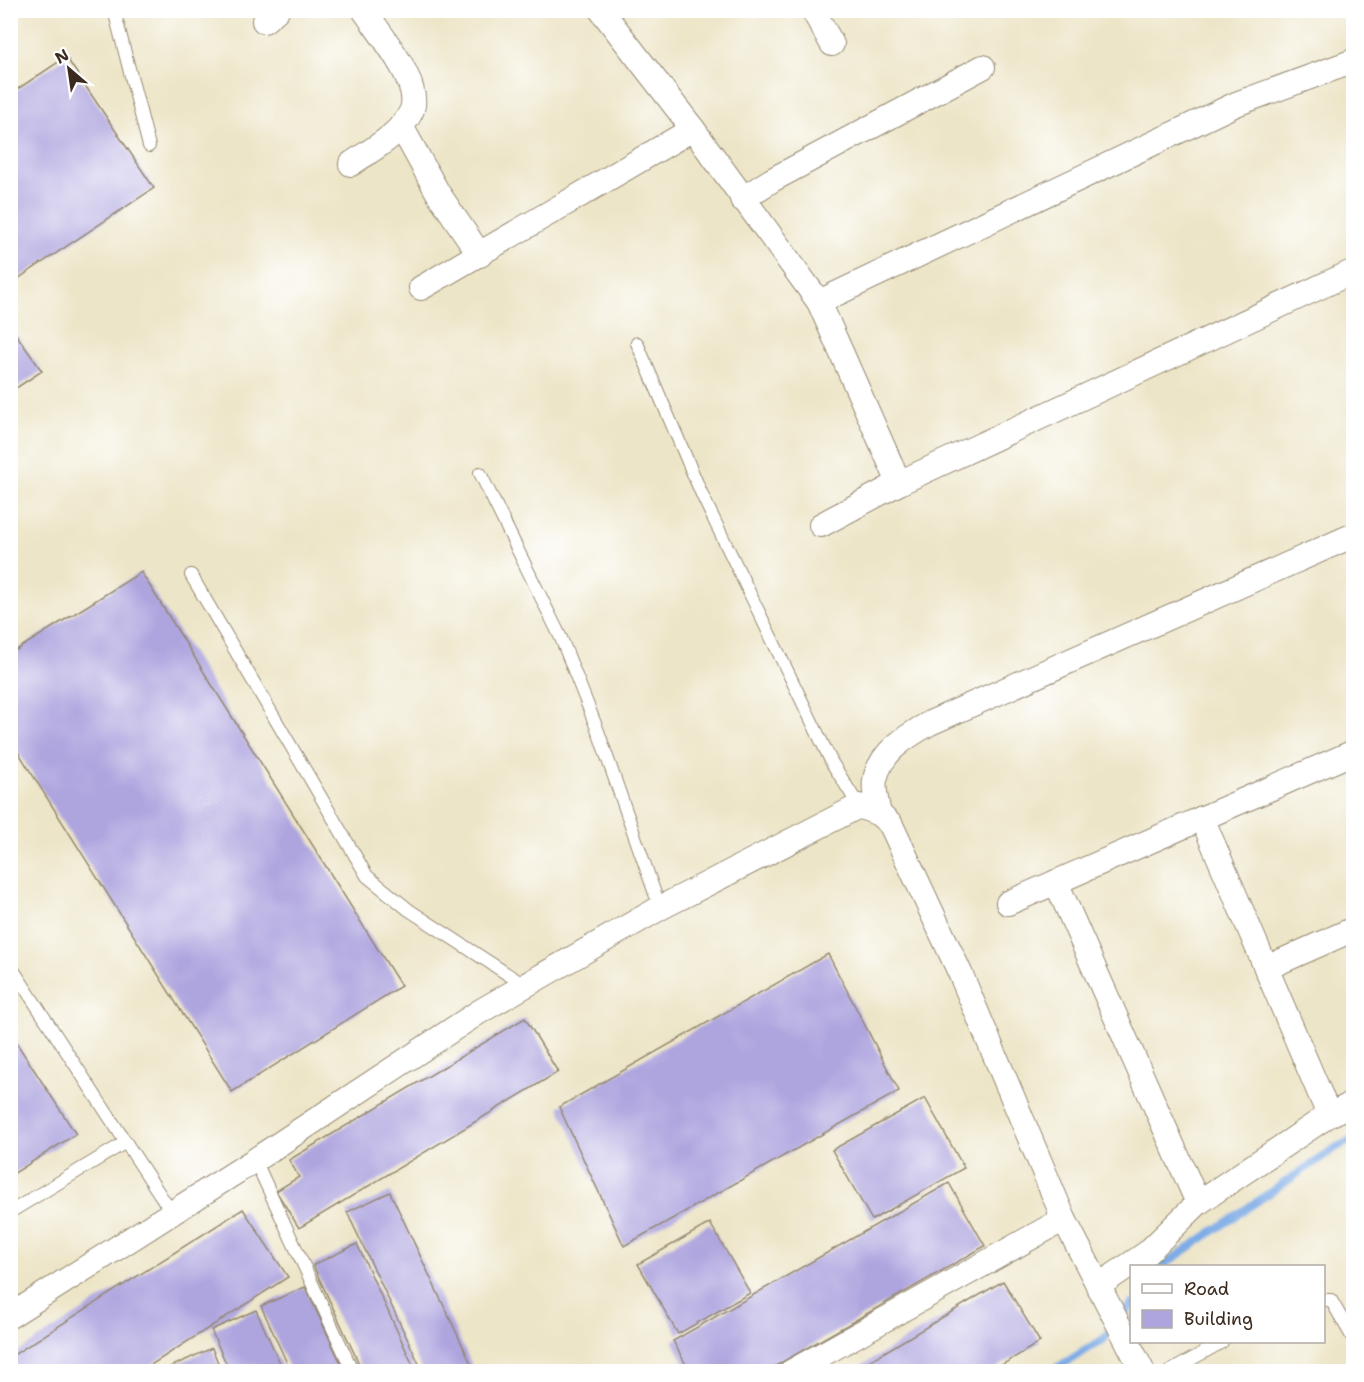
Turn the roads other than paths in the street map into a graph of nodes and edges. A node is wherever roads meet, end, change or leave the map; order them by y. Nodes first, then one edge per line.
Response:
1 (114, 10) edge
2 (364, 10) edge
3 (601, 10) edge
4 (813, 10) edge
5 (832, 44) dead end
6 (1353, 61) edge
7 (983, 67) dead end
8 (401, 126) junction
9 (693, 129) junction
10 (149, 146) dead end
11 (351, 164) dead end
12 (742, 199) junction
13 (480, 255) junction
14 (1353, 271) edge
15 (421, 288) dead end
16 (819, 302) junction
17 (637, 344) dead end
18 (480, 472) dead end
19 (898, 483) junction
20 (821, 525) dead end
21 (1353, 535) edge
22 (191, 575) dead end
23 (1353, 752) edge
24 (869, 810) junction
25 (1202, 818) junction
26 (1056, 882) junction
27 (1008, 903) dead end
28 (660, 908) junction
29 (1353, 928) edge
30 (10, 965) edge
31 (1266, 968) junction
32 (524, 986) junction
33 (1353, 1103) edge
34 (1329, 1115) junction
35 (126, 1142) junction
36 (255, 1160) junction
37 (1198, 1203) junction
38 (10, 1212) edge
39 (172, 1213) junction
40 (1064, 1220) junction
41 (1133, 1265) edge
42 (1130, 1268) edge
43 (1102, 1292) junction
44 (1325, 1300) edge
45 (10, 1316) edge
46 (1353, 1340) edge
47 (1218, 1343) edge
48 (353, 1371) edge
49 (791, 1371) edge
50 (1143, 1371) edge
51 (1169, 1371) edge

1 - 10 lane
2 - 8 street
3 - 9 street
4 - 5 street
6 - 16 street
7 - 12 street
8 - 11 street
8 - 13 street
9 - 12 street
9 - 13 street
12 - 16 street
13 - 15 street
14 - 19 street
16 - 19 street
17 - 24 lane
18 - 28 lane
19 - 20 street
21 - 24 street
22 - 32 lane
23 - 25 street
24 - 28 street
24 - 40 street
25 - 26 street
25 - 31 street
26 - 27 street
26 - 37 street
28 - 32 street
29 - 31 street
30 - 35 lane
31 - 34 street
32 - 36 street
33 - 34 street
34 - 37 street
35 - 38 lane
35 - 39 lane
36 - 39 street
36 - 48 lane
37 - 41 street
39 - 45 street
40 - 43 street
40 - 49 street
42 - 43 street
43 - 50 street
44 - 46 lane
47 - 51 lane

